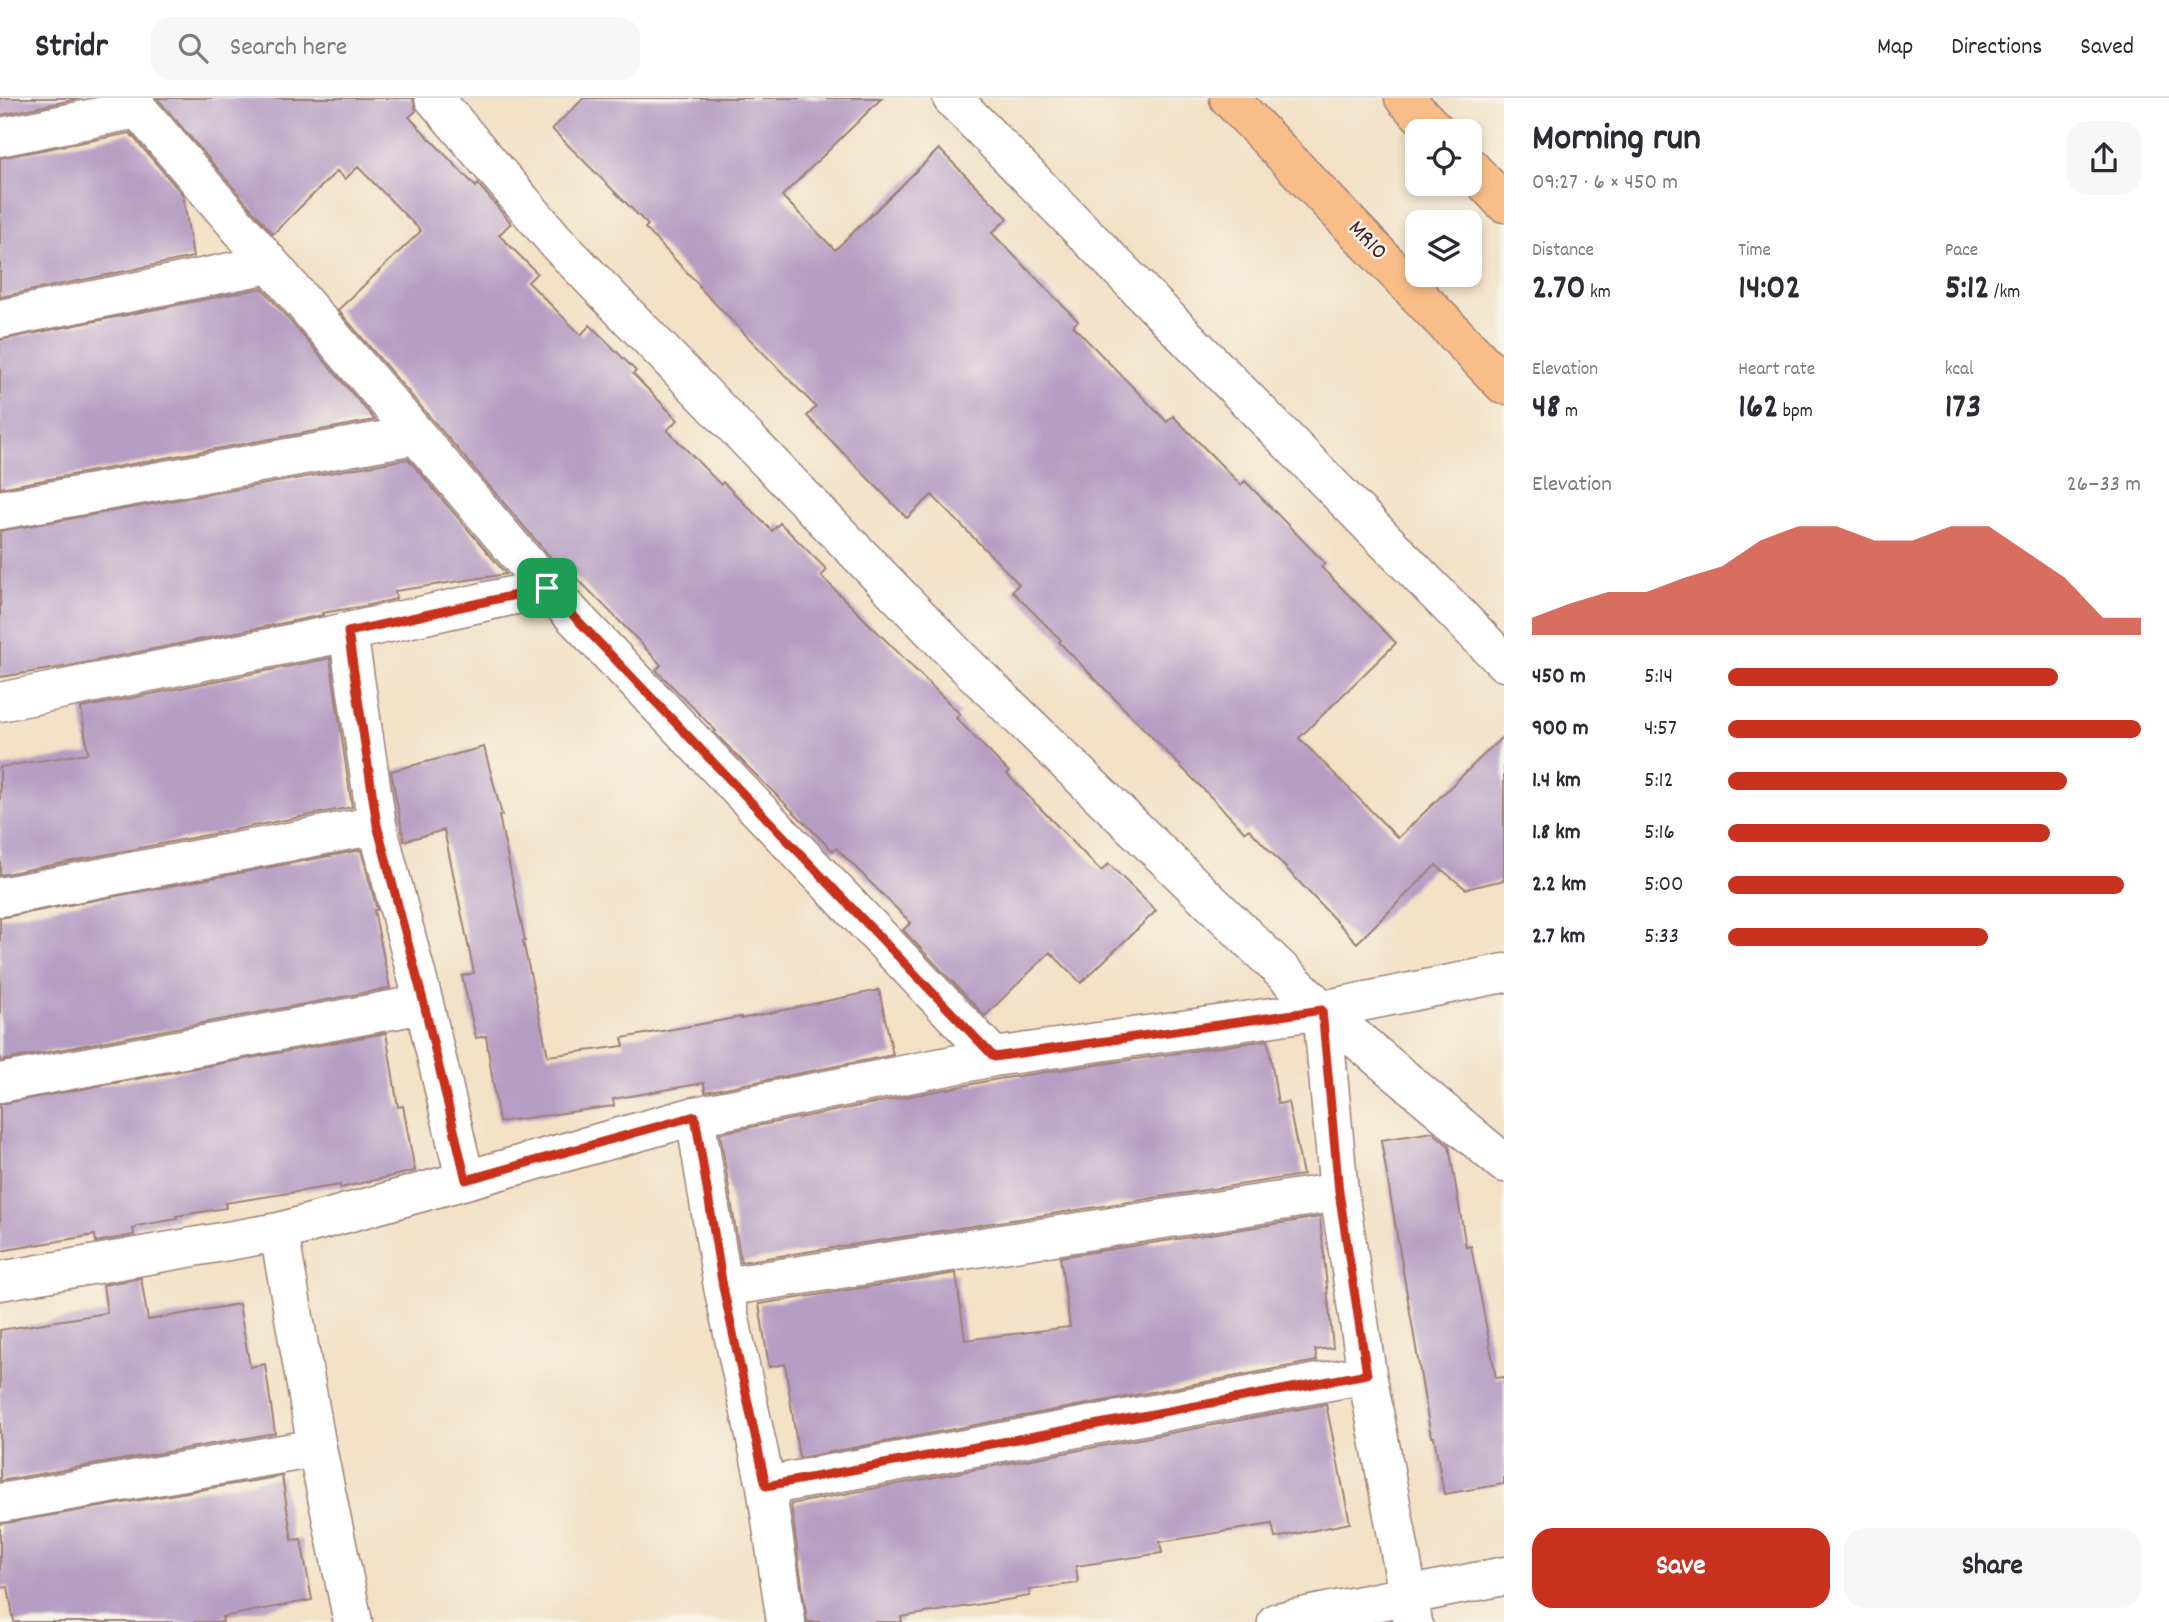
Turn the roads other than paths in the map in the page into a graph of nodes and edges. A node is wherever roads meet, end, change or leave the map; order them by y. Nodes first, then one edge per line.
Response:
1 (434, 98) edge
2 (952, 98) edge
3 (1229, 98) edge
4 (1404, 98) edge
5 (135, 103) edge
6 (1424, 119) edge
7 (0, 137) edge
8 (1482, 180) edge
9 (1504, 203) edge
10 (270, 264) junction
11 (0, 319) edge
12 (1504, 385) edge
13 (415, 435) junction
14 (0, 510) edge
15 (547, 588) junction
16 (348, 632) junction
17 (1504, 662) edge
18 (0, 702) edge
19 (377, 825) junction
20 (0, 897) edge
21 (1504, 973) edge
22 (424, 1004) junction
23 (1322, 1010) junction
24 (994, 1057) junction
25 (0, 1083) edge
26 (695, 1116) junction
27 (1504, 1163) edge
28 (466, 1180) junction
29 (1339, 1192) junction
30 (279, 1232) junction
31 (0, 1281) edge
32 (723, 1287) junction
33 (1367, 1374) junction
34 (317, 1448) junction
35 (766, 1486) junction
36 (0, 1503) edge
37 (1504, 1576) edge
38 (1410, 1608) edge
39 (346, 1621) edge
40 (786, 1622) edge
41 (1277, 1622) edge

1 - 23 street
2 - 17 street
3 - 12 main road, MR10
4 - 6 main road
5 - 7 street
5 - 10 street
8 - 9 main road
10 - 11 street
10 - 13 street
13 - 14 street
13 - 15 street
15 - 16 street
15 - 24 street
16 - 18 street
16 - 19 street
19 - 20 street
19 - 22 street
21 - 23 street
22 - 25 street
22 - 28 street
23 - 24 street
23 - 27 street
23 - 29 street
24 - 26 street
26 - 28 street
26 - 32 street
28 - 30 street
29 - 32 street
29 - 33 street
30 - 31 street
30 - 34 street
32 - 35 street
33 - 35 street
33 - 38 street
34 - 36 street
34 - 39 street
35 - 40 street
37 - 38 street
38 - 41 street

